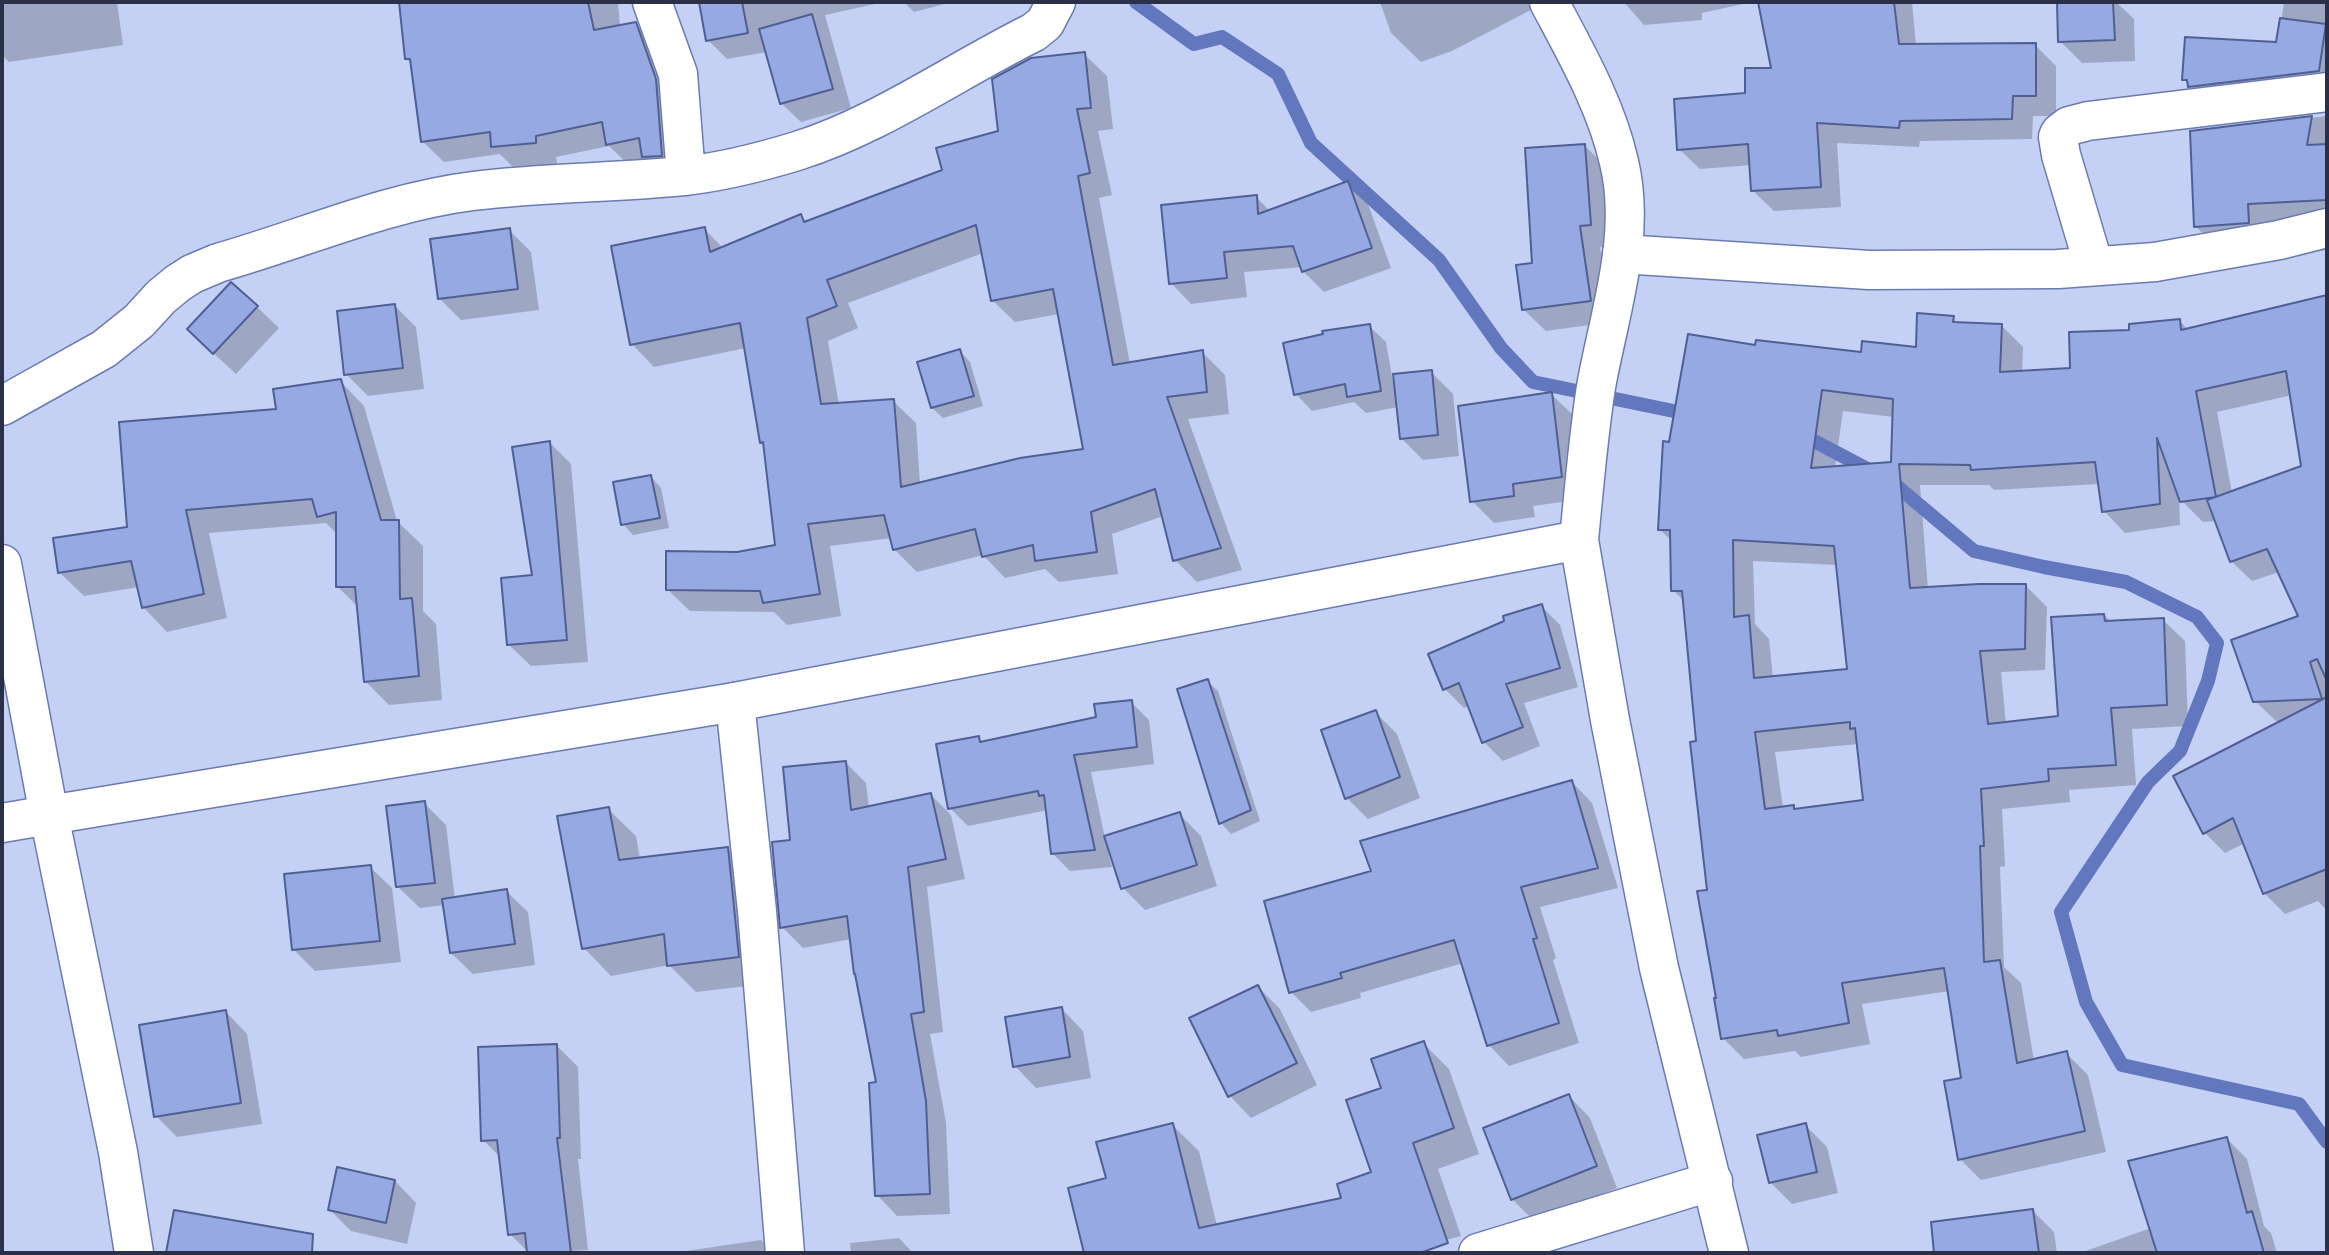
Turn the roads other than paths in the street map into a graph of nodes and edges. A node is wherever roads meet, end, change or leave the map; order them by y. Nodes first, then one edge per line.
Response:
1 (652, 2) edge
2 (1056, 2) edge
3 (1549, 2) edge
4 (2327, 92) edge
5 (686, 176) junction
6 (2327, 228) edge
7 (1622, 254) junction
8 (2094, 266) junction
9 (2, 407) edge
10 (1579, 540) junction
11 (2, 564) edge
12 (735, 702) junction
13 (48, 815) junction
14 (2, 823) edge
15 (1713, 1181) junction
16 (134, 1253) edge
17 (785, 1253) edge
18 (1478, 1253) edge
19 (1730, 1253) edge

1 - 5 street
2 - 5 street
3 - 7 street
4 - 8 street
5 - 9 street
6 - 8 street
7 - 8 street
7 - 10 street
10 - 12 street
10 - 15 street
11 - 13 street
12 - 13 street
12 - 17 street
13 - 14 street
13 - 16 street
15 - 18 street
15 - 19 street

